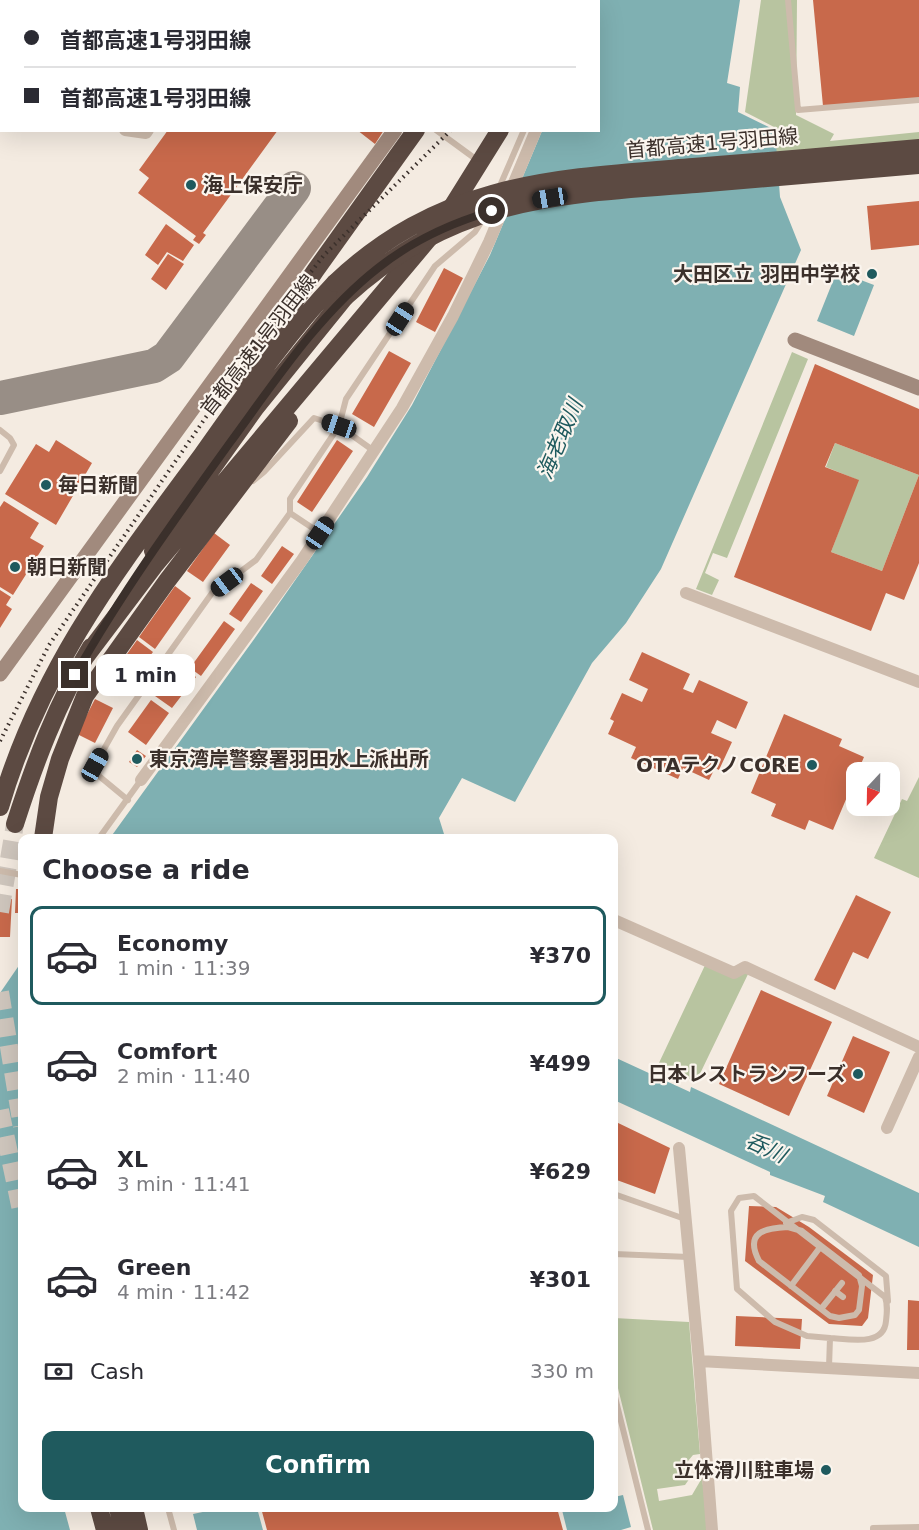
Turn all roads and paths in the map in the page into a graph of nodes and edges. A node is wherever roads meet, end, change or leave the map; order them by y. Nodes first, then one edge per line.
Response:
1 (788, 0) edge
2 (919, 100) edge
3 (394, 132) edge
4 (415, 132) edge
5 (439, 132) edge
6 (499, 132) edge
7 (523, 132) edge
8 (535, 132) edge
9 (919, 148) edge
10 (482, 162) junction
11 (919, 165) edge
12 (340, 290) junction
13 (347, 339) junction
14 (795, 340) dead end
15 (919, 388) edge
16 (339, 426) junction
17 (0, 430) edge
18 (375, 451) junction
19 (0, 471) edge
20 (182, 482) junction
21 (234, 493) junction
22 (290, 513) junction
23 (320, 533) junction
24 (686, 593) dead end
25 (86, 656) junction
26 (0, 674) edge
27 (919, 682) edge
28 (141, 780) joint
29 (128, 800) junction
30 (0, 807) edge
31 (15, 824) tunnel mouth
32 (44, 834) edge
33 (102, 834) edge
34 (0, 871) edge
35 (18, 873) edge
36 (618, 922) edge
37 (919, 1047) edge
38 (919, 1058) edge
39 (887, 1128) dead end
40 (679, 1148) dead end
41 (618, 1195) edge
42 (685, 1219) junction
43 (773, 1228) junction
44 (821, 1245) junction
45 (618, 1254) edge
46 (689, 1257) junction
47 (842, 1283) dead end
48 (791, 1286) junction
49 (836, 1291) junction
50 (843, 1297) dead end
51 (888, 1305) junction
52 (821, 1309) junction
53 (830, 1338) junction
54 (699, 1361) junction
55 (829, 1367) junction
56 (919, 1373) edge
57 (618, 1409) edge
58 (100, 1512) edge
59 (119, 1512) edge
60 (135, 1512) edge
61 (169, 1512) edge
62 (919, 1527) edge
63 (105, 1530) edge
64 (123, 1530) edge
65 (139, 1530) edge
66 (174, 1530) edge
67 (648, 1530) edge
68 (712, 1530) edge
69 (873, 1530) edge

1 - 2 lane
3 - 26 street
4 - 20 highway
5 - 10 lane
6 - 10 highway
7 - 16 lane
8 - 18 street
9 - 12 highway, 首都高速1号羽田線, bridge
10 - 13 highway
11 - 12 highway, 首都高速1号羽田線, bridge
12 - 20 highway, 首都高速1号羽田線
12 - 25 highway, 首都高速1号羽田線
13 - 21 highway
13 - 25 highway
14 - 15 street
16 - 18 lane
16 - 21 lane
16 - 22 lane
17 - 19 lane
18 - 23 street
20 - 30 highway, 首都高速1号羽田線
21 - 32 highway
22 - 23 lane
22 - 29 lane
23 - 28 street
24 - 27 street
25 - 31 highway, 首都高速1号羽田線
28 - 29 lane
29 - 33 lane
34 - 35 lane
36 - 37 street
38 - 39 street
40 - 42 street
41 - 42 lane
42 - 46 street
43 - 44 lane
43 - 48 lane
43 - 51 lane
44 - 48 lane
44 - 52 lane
45 - 46 lane
46 - 54 street
47 - 49 lane
48 - 52 lane
49 - 50 lane
49 - 52 lane
51 - 53 lane
51 - 53 lane
53 - 55 lane
54 - 55 street
54 - 68 street
55 - 56 street
57 - 67 lane
58 - 63 highway
59 - 64 highway
60 - 65 highway
61 - 66 lane
62 - 69 lane

